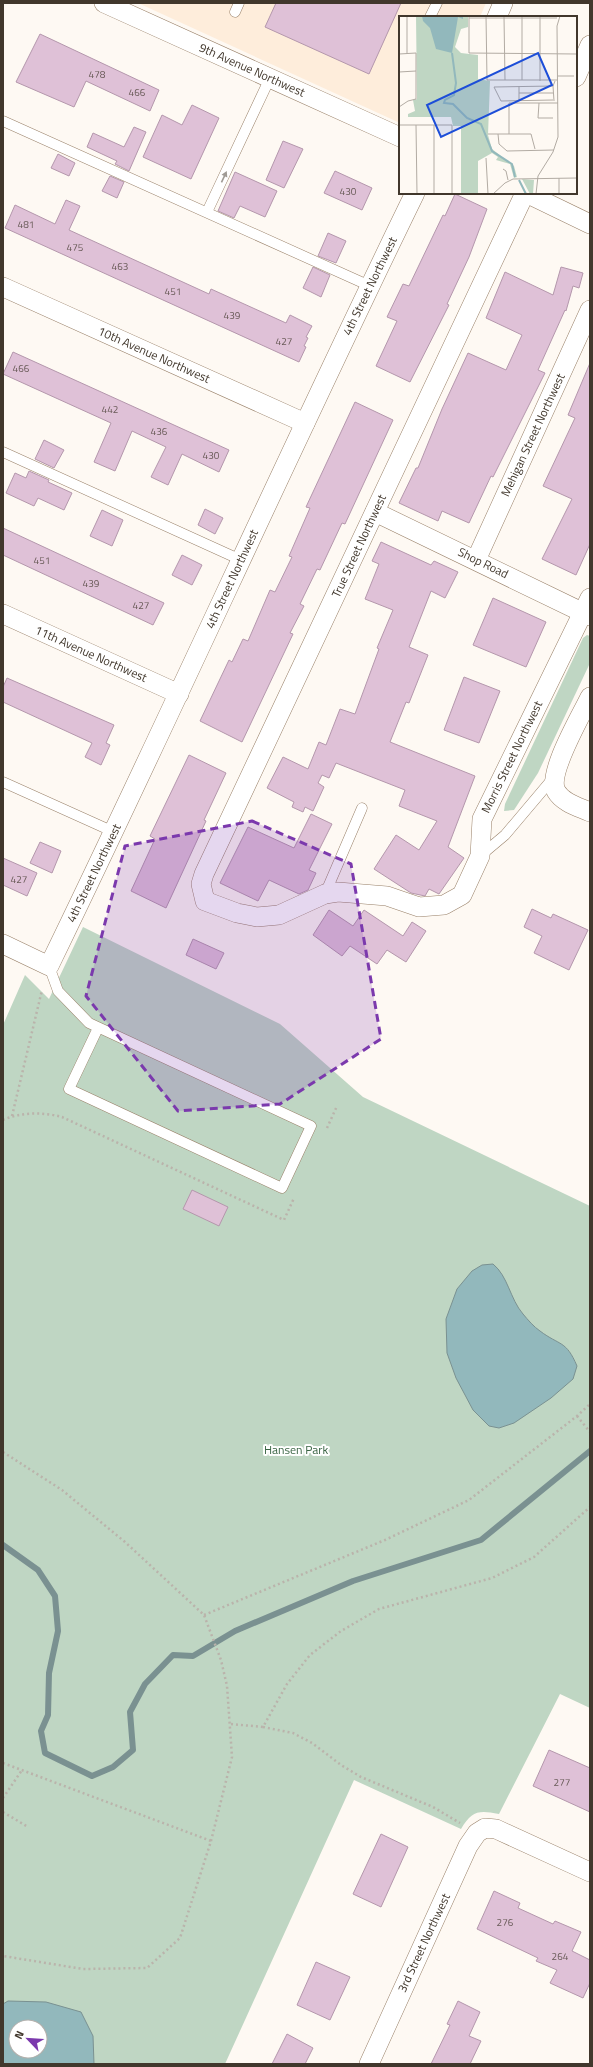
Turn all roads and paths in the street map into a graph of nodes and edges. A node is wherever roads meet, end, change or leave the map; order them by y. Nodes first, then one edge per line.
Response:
1 (104, 3) edge
2 (437, 3) edge
3 (503, 3) edge
4 (430, 16) edge
5 (497, 16) edge
6 (590, 45) edge
7 (577, 75) edge
8 (270, 78) junction
9 (3, 121) edge
10 (399, 137) edge
11 (415, 194) edge
12 (525, 194) edge
13 (527, 194) edge
14 (207, 212) junction
15 (590, 224) edge
16 (3, 286) edge
17 (370, 286) junction
18 (590, 310) edge
19 (305, 424) junction
20 (3, 452) edge
21 (375, 512) junction
22 (241, 560) junction
23 (476, 560) junction
24 (588, 609) edge
25 (3, 614) edge
26 (179, 694) junction
27 (590, 697) edge
28 (554, 780) junction
29 (3, 782) edge
30 (362, 808) dead end
31 (590, 812) edge
32 (114, 832) junction
33 (480, 856) junction
34 (325, 894) junction
35 (205, 901) joint
36 (3, 944) edge
37 (49, 966) junction
38 (98, 1028) junction
39 (12, 1116) dead end
40 (590, 1404) edge
41 (577, 1416) junction
42 (590, 1432) edge
43 (3, 1452) edge
44 (590, 1507) edge
45 (204, 1615) junction
46 (231, 1724) junction
47 (263, 1727) junction
48 (3, 1763) edge
49 (22, 1770) junction
50 (3, 1798) edge
51 (3, 1812) edge
52 (28, 1827) dead end
53 (481, 1830) junction
54 (211, 1841) junction
55 (590, 1872) edge
56 (3, 1956) edge
57 (369, 2064) edge

1 - 8 street, 9th Avenue Northwest
2 - 4 lane
3 - 5 street
6 - 7 street
8 - 10 street, 9th Avenue Northwest
14 -> 8 lane
9 - 14 lane
11 - 17 street, 4th Street Northwest
12 - 21 street, True Street Northwest
13 - 15 street
14 - 17 lane
16 - 19 street, 10th Avenue Northwest
17 - 19 street, 4th Street Northwest
18 - 23 street, Mehigan Street Northwest
19 - 22 street, 4th Street Northwest
20 - 22 lane
21 - 23 street, Shop Road
21 - 35 street, True Street Northwest
22 - 26 street, 4th Street Northwest
23 - 24 street, Shop Road
24 - 33 street, Morris Street Northwest
25 - 26 street, 11th Avenue Northwest
26 - 32 street, 4th Street Northwest
27 - 28 street
28 - 31 street
28 - 33 lane
29 - 32 lane
30 - 34 lane
32 - 37 street, 4th Street Northwest
33 - 34 street, Morris Street Northwest
34 - 35 street, Morris Street Northwest
36 - 37 street
37 - 38 lane
37 - 39 path
38 - 38 lane
40 - 41 path
41 - 42 path
41 - 45 path
43 - 45 path
44 - 47 path
45 - 46 path
46 - 47 path
46 - 54 path
47 - 53 path
48 - 49 path
49 - 50 path
49 - 54 path
51 - 52 path
53 - 55 street
53 - 57 street, 3rd Street Northwest
54 - 56 path

